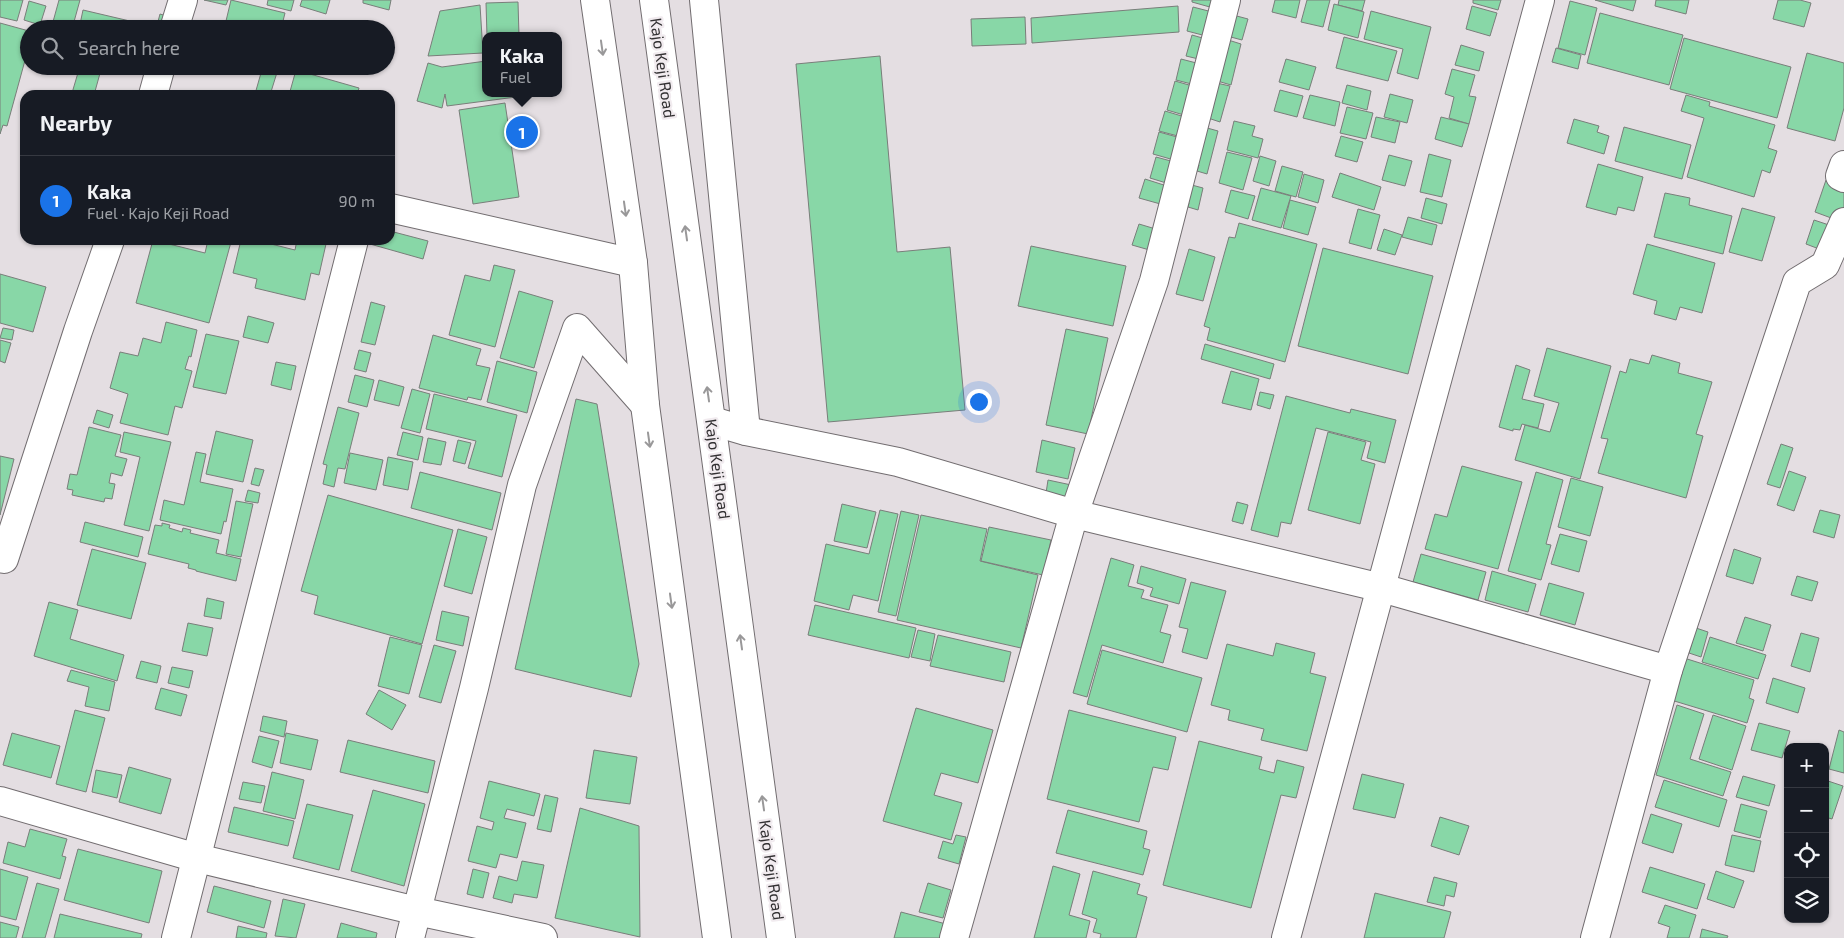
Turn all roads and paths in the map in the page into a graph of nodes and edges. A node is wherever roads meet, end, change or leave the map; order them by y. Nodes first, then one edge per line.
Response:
1 (183, 0) edge
2 (595, 0) edge
3 (654, 0) edge
4 (704, 0) edge
5 (1226, 0) edge
6 (1540, 0) edge
7 (177, 20) edge
8 (159, 75) edge
9 (154, 90) edge
10 (1844, 165) edge
11 (1844, 178) edge
12 (395, 209) edge
13 (1844, 222) edge
14 (108, 245) edge
15 (353, 245) edge
16 (632, 263) junction
17 (644, 405) junction
18 (712, 421) junction
19 (746, 430) junction
20 (1074, 514) junction
21 (1, 565) edge
22 (1382, 588) junction
23 (1668, 670) junction
24 (0, 802) edge
25 (197, 858) junction
26 (417, 911) junction
27 (176, 938) edge
28 (410, 938) edge
29 (543, 938) edge
30 (717, 938) edge
31 (781, 938) edge
32 (954, 938) edge
33 (1286, 938) edge
34 (1595, 938) edge

1 - 7 street
2 -> 16 street
18 -> 3 street, Kajo Keji Road
4 - 19 street
5 - 20 street
6 - 22 street
8 - 9 street
10 - 11 street
12 - 16 street
13 - 23 street
14 - 21 street
15 - 25 street
16 - 17 street
17 - 26 street
17 -> 30 street
18 - 19 street
31 -> 18 street, Kajo Keji Road
19 - 20 street
20 - 22 street
20 - 32 street
22 - 23 street
22 - 33 street
23 - 34 street
24 - 25 street
25 - 26 street
25 - 27 street
26 - 28 street
26 - 29 street

